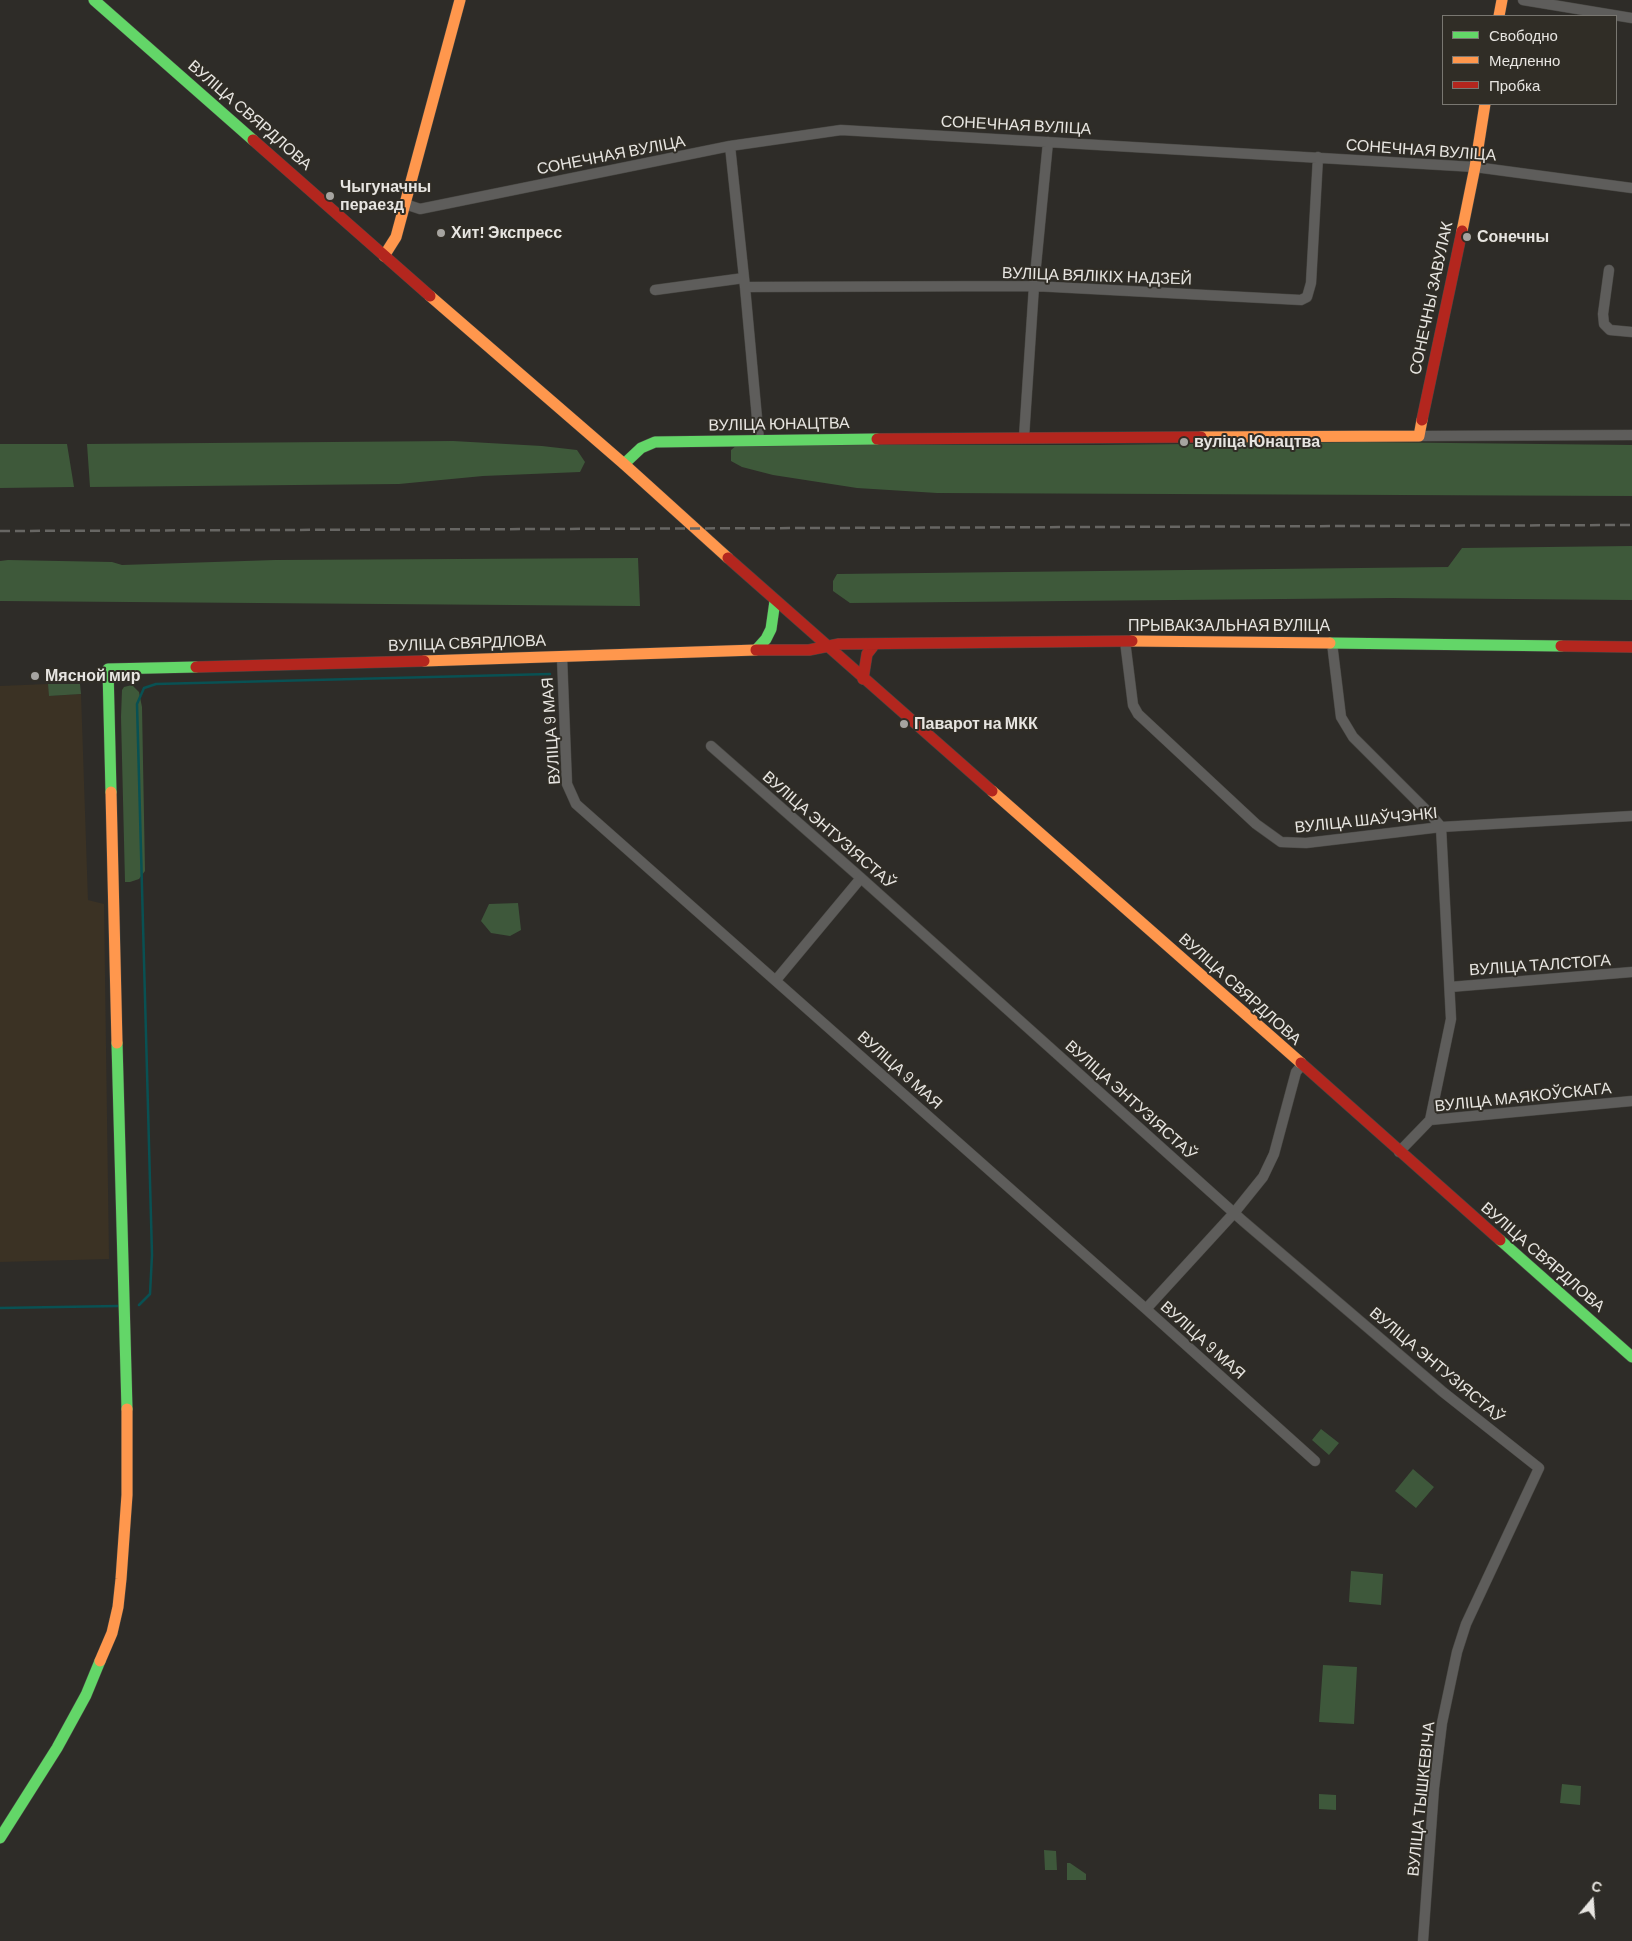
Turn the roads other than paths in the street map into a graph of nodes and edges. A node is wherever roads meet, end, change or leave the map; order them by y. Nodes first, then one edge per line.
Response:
1 (94, 0) edge
2 (460, 0) edge
3 (1502, 0) edge
4 (1523, 0) edge
5 (1499, 15) edge
6 (1614, 15) edge
7 (1617, 16) edge
8 (1632, 18) edge
9 (1485, 105) edge
10 (1048, 142) junction
11 (730, 146) junction
12 (1318, 158) junction
13 (1475, 167) junction
14 (1632, 188) edge
15 (405, 204) junction
16 (384, 256) junction
17 (1609, 270) dead end
18 (744, 282) junction
19 (1034, 286) junction
20 (655, 290) dead end
21 (1632, 332) edge
22 (1632, 434) edge
23 (1419, 436) junction
24 (1024, 437) junction
25 (759, 440) junction
26 (624, 464) junction
27 (775, 601) junction
28 (1125, 641) junction
29 (1332, 643) junction
30 (874, 645) junction
31 (826, 646) junction
32 (1632, 647) edge
33 (757, 649) junction
34 (562, 657) junction
35 (863, 679) junction
36 (711, 746) dead end
37 (1632, 816) edge
38 (1441, 827) junction
39 (861, 878) junction
40 (1632, 972) edge
41 (776, 980) junction
42 (1450, 987) junction
43 (1302, 1065) junction
44 (1632, 1101) edge
45 (1430, 1120) junction
46 (1399, 1152) junction
47 (1234, 1213) junction
48 (1146, 1309) junction
49 (1632, 1357) edge
50 (1315, 1461) dead end
51 (1539, 1468) joint
52 (0, 1838) edge
53 (1423, 1941) edge

1 - 16 street, ВУЛІЦА СВЯРДЛОВА
2 - 15 street
3 - 5 street
4 - 6 street
7 - 8 street
9 - 13 street, СОНЕЧНЫ ЗАВУЛАК
10 - 11 street, СОНЕЧНАЯ ВУЛІЦА
10 - 12 street, СОНЕЧНАЯ ВУЛІЦА
10 - 19 street
11 - 15 street, СОНЕЧНАЯ ВУЛІЦА
11 - 18 street
12 - 13 street, СОНЕЧНАЯ ВУЛІЦА
12 - 19 street, ВУЛІЦА ВЯЛІКІХ НАДЗЕЙ
13 - 14 street, СОНЕЧНАЯ ВУЛІЦА
13 - 23 street, СОНЕЧНЫ ЗАВУЛАК
15 - 16 street
16 - 26 street, ВУЛІЦА СВЯРДЛОВА
17 - 21 street
18 - 19 street, ВУЛІЦА ВЯЛІКІХ НАДЗЕЙ
18 - 20 street, ВУЛІЦА ВЯЛІКІХ НАДЗЕЙ
18 - 25 street
19 - 24 street
22 - 23 street, ВУЛІЦА ЮНАЦТВА
23 - 24 street, ВУЛІЦА ЮНАЦТВА
24 - 25 street, ВУЛІЦА ЮНАЦТВА
25 - 26 street, ВУЛІЦА ЮНАЦТВА
26 - 27 street, ВУЛІЦА СВЯРДЛОВА
27 - 31 street, ВУЛІЦА СВЯРДЛОВА
27 - 33 street
28 - 29 street, ПРЫВАКЗАЛЬНАЯ ВУЛІЦА
28 - 30 street, ПРЫВАКЗАЛЬНАЯ ВУЛІЦА
28 - 38 street, ВУЛІЦА ШАЎЧЭНКІ
29 - 32 street, ПРЫВАКЗАЛЬНАЯ ВУЛІЦА
29 - 38 street
30 - 31 street, ПРЫВАКЗАЛЬНАЯ ВУЛІЦА
30 - 35 street
31 - 33 street, ВУЛІЦА СВЯРДЛОВА
31 - 35 street, ВУЛІЦА СВЯРДЛОВА
33 - 34 street, ВУЛІЦА СВЯРДЛОВА
34 - 41 street, ВУЛІЦА 9 МАЯ
34 - 52 street, ВУЛІЦА СВЯРДЛОВА
35 - 43 street, ВУЛІЦА СВЯРДЛОВА
36 - 39 street, ВУЛІЦА ЭНТУЗІЯСТАЎ
37 - 38 street, ВУЛІЦА ШАЎЧЭНКІ
38 - 42 street
39 - 41 street
39 - 47 street, ВУЛІЦА ЭНТУЗІЯСТАЎ
40 - 42 street, ВУЛІЦА ТАЛСТОГА
41 - 48 street, ВУЛІЦА 9 МАЯ
42 - 45 street
43 - 46 street, ВУЛІЦА СВЯРДЛОВА
43 - 47 street
44 - 45 street, ВУЛІЦА МАЯКОЎСКАГА
45 - 46 street, ВУЛІЦА МАЯКОЎСКАГА
46 - 49 street, ВУЛІЦА СВЯРДЛОВА
47 - 48 street
47 - 51 street, ВУЛІЦА ЭНТУЗІЯСТАЎ
48 - 50 street, ВУЛІЦА 9 МАЯ
51 - 53 street, ВУЛІЦА ТЫШКЕВІЧА

